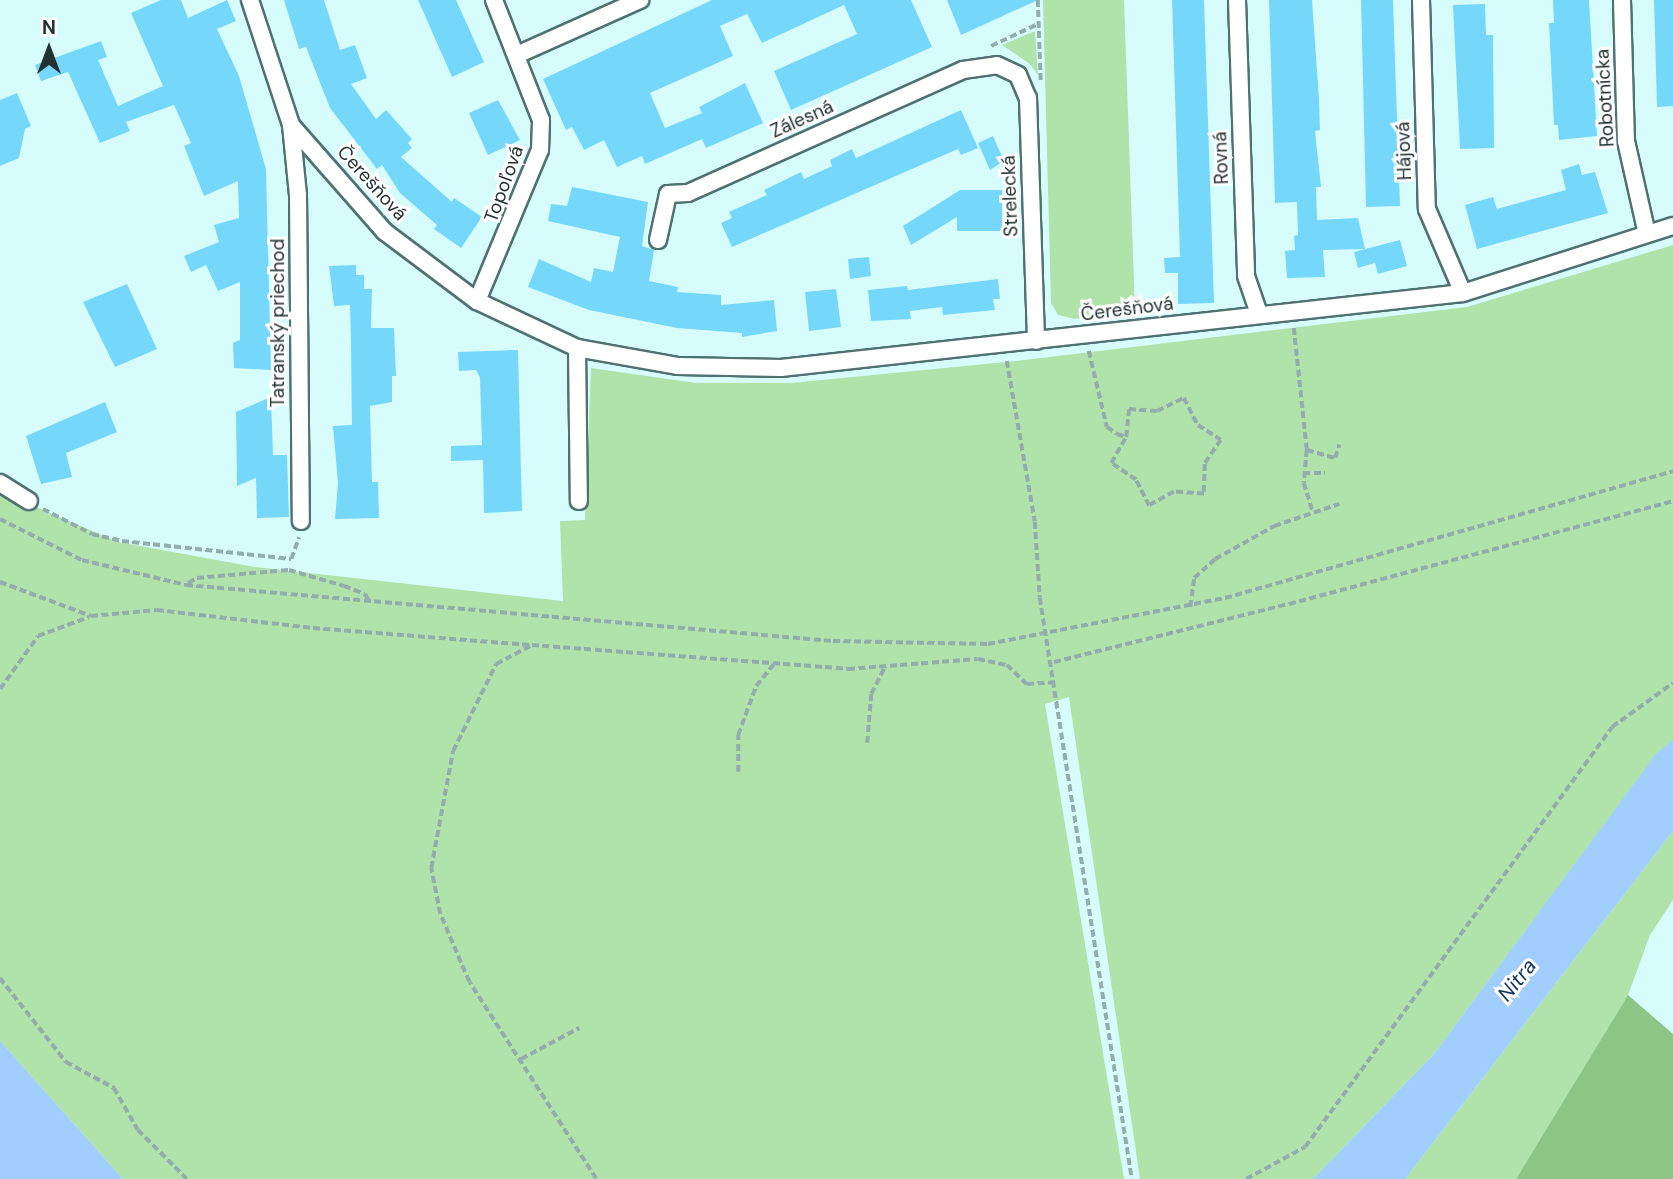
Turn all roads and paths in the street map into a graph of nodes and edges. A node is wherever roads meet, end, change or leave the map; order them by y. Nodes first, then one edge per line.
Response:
1 (250, 0) edge
2 (494, 0) edge
3 (640, 0) edge
4 (1038, 0) edge
5 (1237, 0) edge
6 (1421, 0) edge
7 (1622, 0) edge
8 (1039, 24) junction
9 (980, 51) dead end
10 (519, 54) junction
11 (997, 65) joint
12 (1041, 86) dead end
13 (291, 125) junction
14 (1673, 226) edge
15 (1647, 234) junction
16 (658, 240) dead end
17 (1463, 293) junction
18 (477, 301) junction
19 (1259, 313) junction
20 (1294, 326) dead end
21 (1036, 341) junction
22 (1005, 345) junction
23 (577, 348) junction
24 (1088, 349) dead end
25 (1126, 437) junction
26 (1339, 445) dead end
27 (1307, 450) junction
28 (1673, 471) edge
29 (1303, 473) junction
30 (1325, 473) dead end
31 (0, 483) edge
32 (579, 500) dead end
33 (29, 501) joint
34 (1673, 501) edge
35 (1339, 504) dead end
36 (1313, 513) junction
37 (0, 519) edge
38 (301, 521) joint
39 (291, 559) junction
40 (289, 570) junction
41 (0, 582) edge
42 (186, 584) junction
43 (370, 602) junction
44 (1190, 607) junction
45 (91, 616) junction
46 (1046, 636) junction
47 (532, 645) junction
48 (1054, 662) junction
49 (774, 664) junction
50 (885, 666) junction
51 (1057, 682) junction
52 (1673, 683) edge
53 (0, 689) edge
54 (867, 743) dead end
55 (738, 772) dead end
56 (0, 978) edge
57 (579, 1028) dead end
58 (521, 1059) junction
59 (187, 1179) edge
60 (596, 1179) edge
61 (1132, 1179) edge
62 (1246, 1179) edge

1 - 13 street, Čerešňová
2 - 10 street, Topoľová
3 - 10 street
4 - 8 path
5 - 19 street, Rovná
6 - 17 street, Hájová
7 - 15 street, Robotnícka
8 - 9 path
8 - 12 path
10 - 18 street, Topoľová
11 - 16 street, Zálesná
11 - 21 street, Strelecká
13 - 18 street, Čerešňová
13 - 38 street, Tatranský priechod
14 - 15 street, Čerešňová
15 - 17 street, Čerešňová
17 - 19 street, Čerešňová
18 - 23 street, Čerešňová
19 - 21 street, Čerešňová
20 - 27 path
21 - 22 street, Čerešňová
22 - 23 street, Čerešňová
22 - 46 path
23 - 32 street
24 - 25 path
25 - 25 path
26 - 27 path
27 - 29 path
28 - 44 path
29 - 30 path
29 - 36 path
31 - 33 street
33 - 39 path
34 - 48 path
35 - 36 path
36 - 44 path
37 - 42 path
38 - 39 path
39 - 40 path
40 - 42 path
40 - 43 path
41 - 45 path
42 - 43 path
43 - 46 path
44 - 46 path
45 - 47 path
45 - 53 path
46 - 48 path
47 - 49 path
47 - 58 path
48 - 51 path
49 - 50 path
49 - 55 path
50 - 51 path
50 - 54 path
51 - 61 path
52 - 62 path
56 - 59 path
57 - 58 path
58 - 60 path

